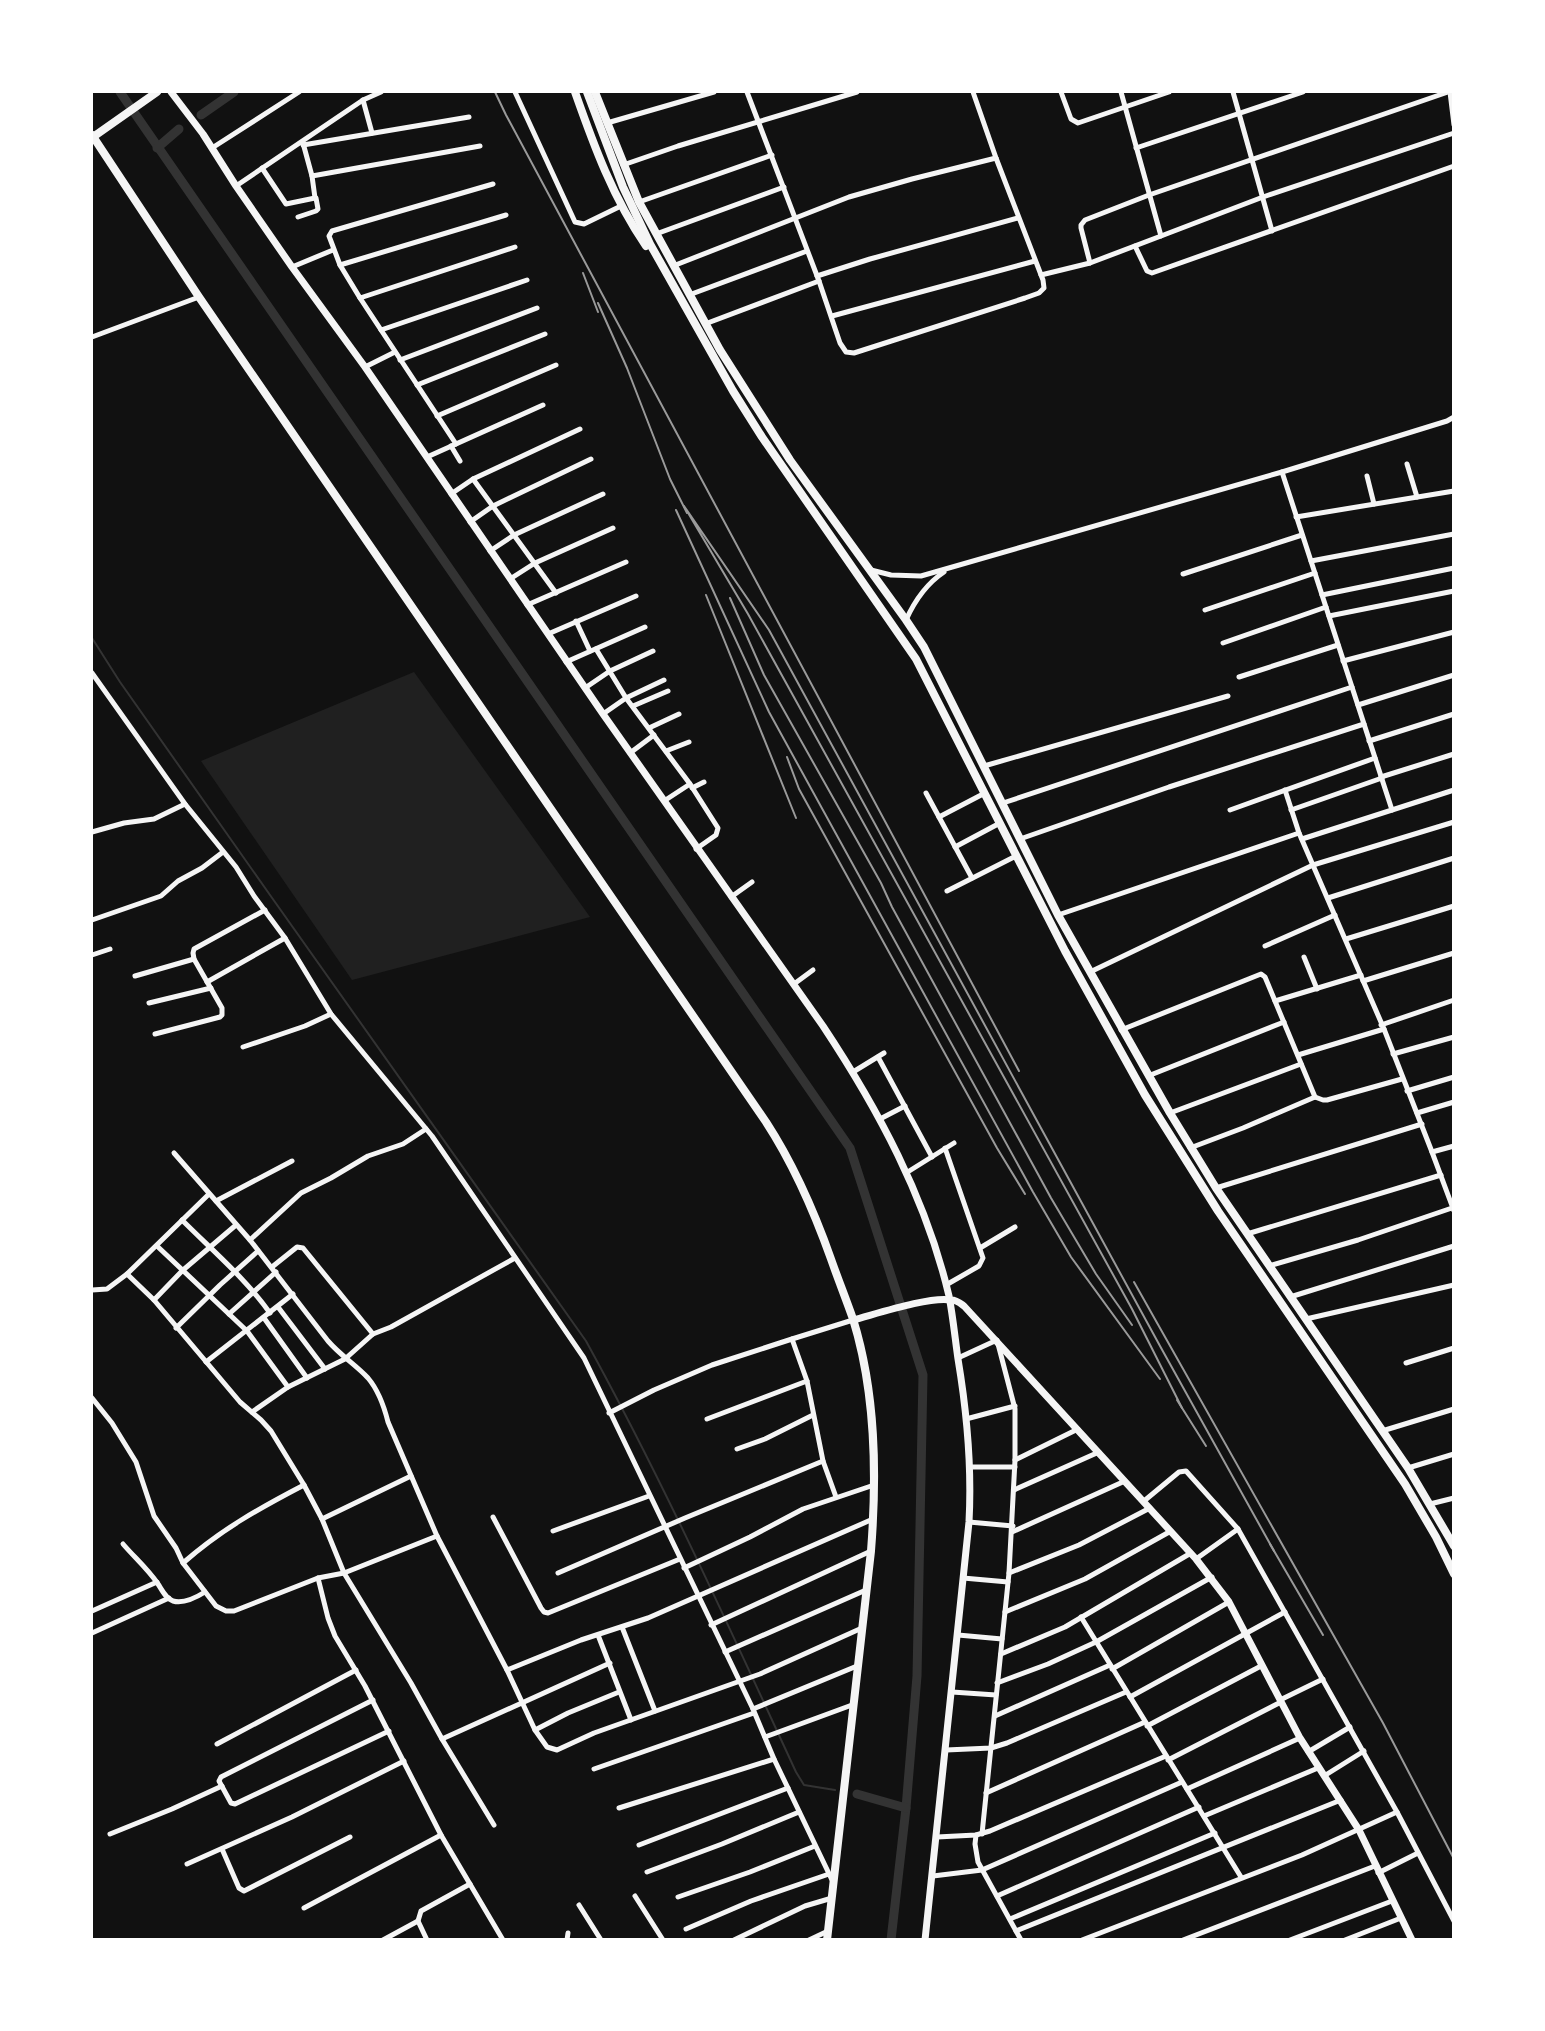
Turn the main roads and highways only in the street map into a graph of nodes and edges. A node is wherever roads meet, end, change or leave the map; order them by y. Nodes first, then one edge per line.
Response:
1 (574, 92) edge
2 (595, 92) edge
3 (156, 93) edge
4 (92, 136) edge
5 (665, 273) junction
6 (680, 280) junction
7 (671, 283) junction
8 (906, 620) junction
9 (895, 627) junction
10 (1156, 1090) junction
11 (1145, 1095) junction
12 (1357, 1393) junction
13 (1348, 1399) junction
14 (1454, 1546) edge
15 (1454, 1574) edge
16 (828, 1935) edge

1 - 5 main road
2 - 5 main road
2 - 6 main road
3 - 4 main road
4 - 16 main road
5 - 7 main road
6 - 7 main road
6 - 8 main road
7 - 9 main road
8 - 9 main road
8 - 10 main road
9 - 11 main road
10 - 11 main road
10 - 12 main road
11 - 13 main road
12 - 13 main road
12 - 14 main road
13 - 15 main road

